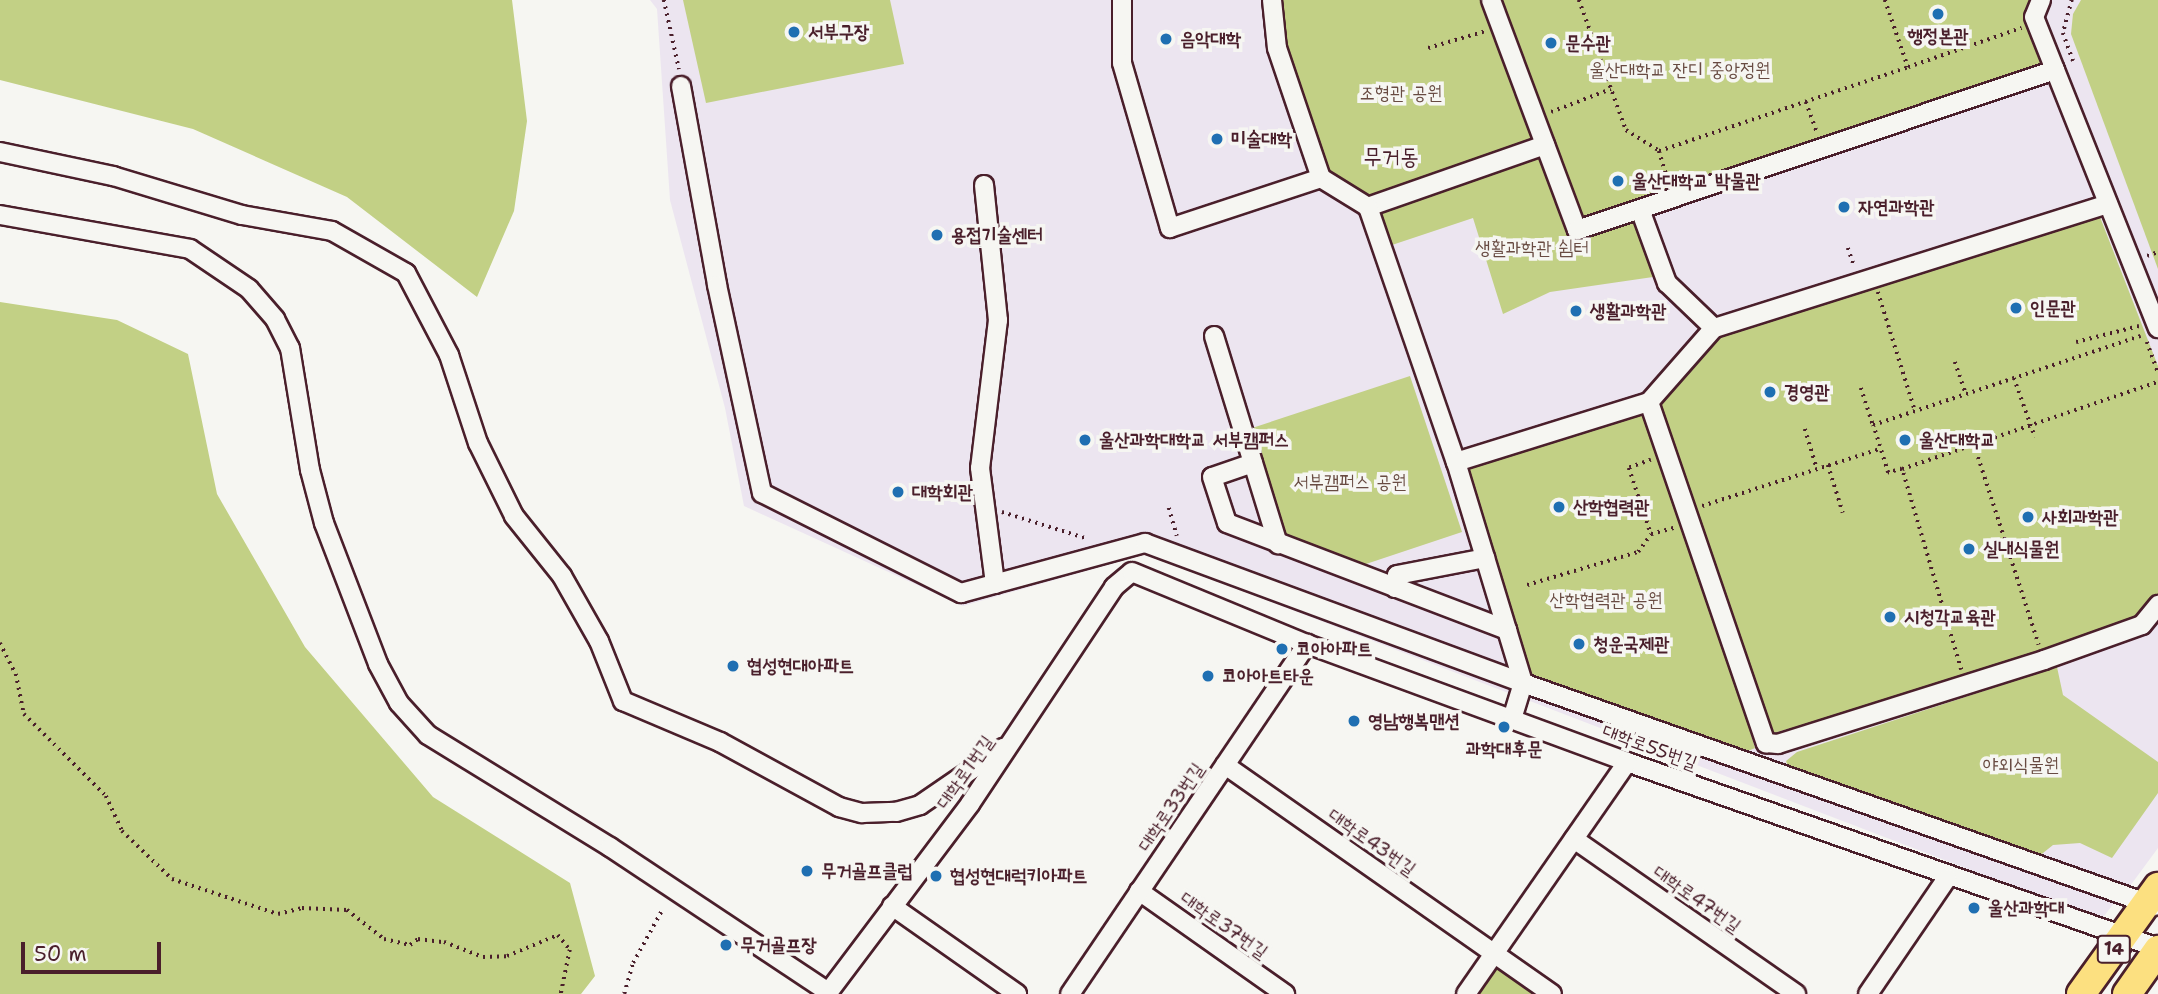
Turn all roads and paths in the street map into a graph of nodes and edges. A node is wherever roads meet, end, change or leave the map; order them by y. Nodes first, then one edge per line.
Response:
1 (664, 0) edge
2 (1122, 0) edge
3 (1272, 0) edge
4 (1491, 0) edge
5 (1579, 0) edge
6 (1885, 0) edge
7 (2041, 0) edge
8 (2036, 23) junction
9 (1501, 27) junction
10 (1428, 48) dead end
11 (1908, 67) junction
12 (2055, 69) junction
13 (681, 86) joint
14 (1611, 89) junction
15 (1806, 102) junction
16 (1549, 113) dead end
17 (1545, 145) junction
18 (1823, 149) junction
19 (1659, 151) junction
20 (0, 152) edge
21 (1321, 178) junction
22 (984, 185) dead end
23 (1674, 199) junction
24 (2108, 204) junction
25 (1368, 207) junction
26 (1641, 212) junction
27 (0, 215) edge
28 (2158, 252) edge
29 (2144, 257) dead end
30 (1875, 281) dead end
31 (2157, 325) edge
32 (1714, 328) junction
33 (1214, 336) dead end
34 (2076, 342) dead end
35 (1955, 362) dead end
36 (2158, 373) edge
37 (2014, 378) junction
38 (2158, 382) edge
39 (1861, 388) dead end
40 (1966, 394) junction
41 (1649, 402) junction
42 (1916, 411) junction
43 (1873, 425) junction
44 (2031, 425) junction
45 (1805, 429) dead end
46 (2035, 437) dead end
47 (1974, 444) junction
48 (1881, 449) junction
49 (1667, 454) junction
50 (1456, 462) junction
51 (1253, 463) junction
52 (1828, 466) junction
53 (1902, 468) junction
54 (1817, 469) junction
55 (985, 506) junction
56 (1700, 506) dead end
57 (1169, 508) dead end
58 (1843, 513) dead end
59 (1690, 523) junction
60 (1651, 534) junction
61 (1278, 544) junction
62 (1120, 550) junction
63 (1183, 556) junction
64 (1485, 558) junction
65 (1132, 572) joint
66 (995, 584) junction
67 (1527, 585) dead end
68 (1395, 588) junction
69 (2158, 605) edge
70 (1507, 630) junction
71 (0, 643) edge
72 (1307, 644) junction
73 (2040, 647) dead end
74 (1961, 671) dead end
75 (1523, 682) junction
76 (1512, 720) junction
77 (1766, 743) junction
78 (1010, 744) junction
79 (1627, 762) junction
80 (1225, 765) junction
81 (1775, 770) junction
82 (1573, 839) junction
83 (1947, 878) junction
84 (1139, 891) junction
85 (2154, 899) edge
86 (892, 906) junction
87 (661, 912) dead end
88 (2123, 936) junction
89 (2158, 949) edge
90 (1494, 954) junction
91 (828, 993) edge
92 (561, 994) edge
93 (624, 994) edge
94 (1017, 994) edge
95 (1070, 994) edge
96 (1285, 994) edge
97 (1466, 994) edge
98 (1552, 994) edge
99 (1796, 994) edge
100 (1868, 994) edge
101 (2081, 994) edge
102 (2127, 994) edge

1 - 13 path
2 - 21 street
3 - 21 street
4 - 9 street
5 - 14 path
6 - 11 path
7 - 8 street
8 - 11 path
8 - 12 street
9 - 10 path
9 - 17 street
11 - 15 path
12 - 18 street
12 - 24 street
13 - 66 street
14 - 16 path
14 - 19 path
15 - 18 path
15 - 19 path
17 - 25 street
17 - 26 street
18 - 23 street
19 - 23 path
20 - 78 street
21 - 25 street
22 - 55 street
23 - 26 street
24 - 31 street
24 - 32 street
25 - 50 street
26 - 32 street
27 - 91 street
28 - 29 path
30 - 42 path
31 - 34 path
32 - 41 street
33 - 51 street
35 - 40 path
36 - 37 path
37 - 40 path
37 - 44 path
38 - 44 path
39 - 43 path
40 - 42 path
41 - 49 street
41 - 50 street
42 - 43 path
43 - 48 path
44 - 46 path
44 - 47 path
45 - 54 path
47 - 53 path
47 - 73 path
48 - 52 path
48 - 53 path
49 - 59 street
49 - 60 path
50 - 64 street
51 - 61 street
51 - 61 street
52 - 54 path
52 - 58 path
53 - 74 path
54 - 56 path
55 - 62 path
55 - 66 street
57 - 63 path
59 - 60 path
59 - 77 street
60 - 67 path
61 - 68 street
62 - 63 street
62 - 66 street
63 - 75 street
64 - 68 street
64 - 70 street
65 - 72 street, 대학로55번길
65 - 78 street, 대학로1번길
68 - 70 street
69 - 77 street
70 - 75 street
71 - 92 path
72 - 76 street, 대학로55번길
72 - 80 street, 대학로33번길
75 - 76 street
75 - 81 street
76 - 79 street, 대학로55번길
77 - 81 street
78 - 86 street, 대학로1번길
79 - 82 street
79 - 83 street, 대학로55번길
80 - 84 street, 대학로33번길
80 - 90 street, 대학로43번길
81 - 85 street
82 - 90 street
82 - 99 street, 대학로47번길
83 - 88 street, 대학로55번길
83 - 100 street
84 - 95 street, 대학로33번길
84 - 96 street, 대학로37번길
85 - 88 main road, 14
86 - 91 street, 대학로1번길
86 - 94 street
87 - 93 path
88 - 89 street, 대학로55번길
88 - 101 main road, 14
89 - 102 main road, 14
90 - 97 street
90 - 98 street, 대학로43번길

